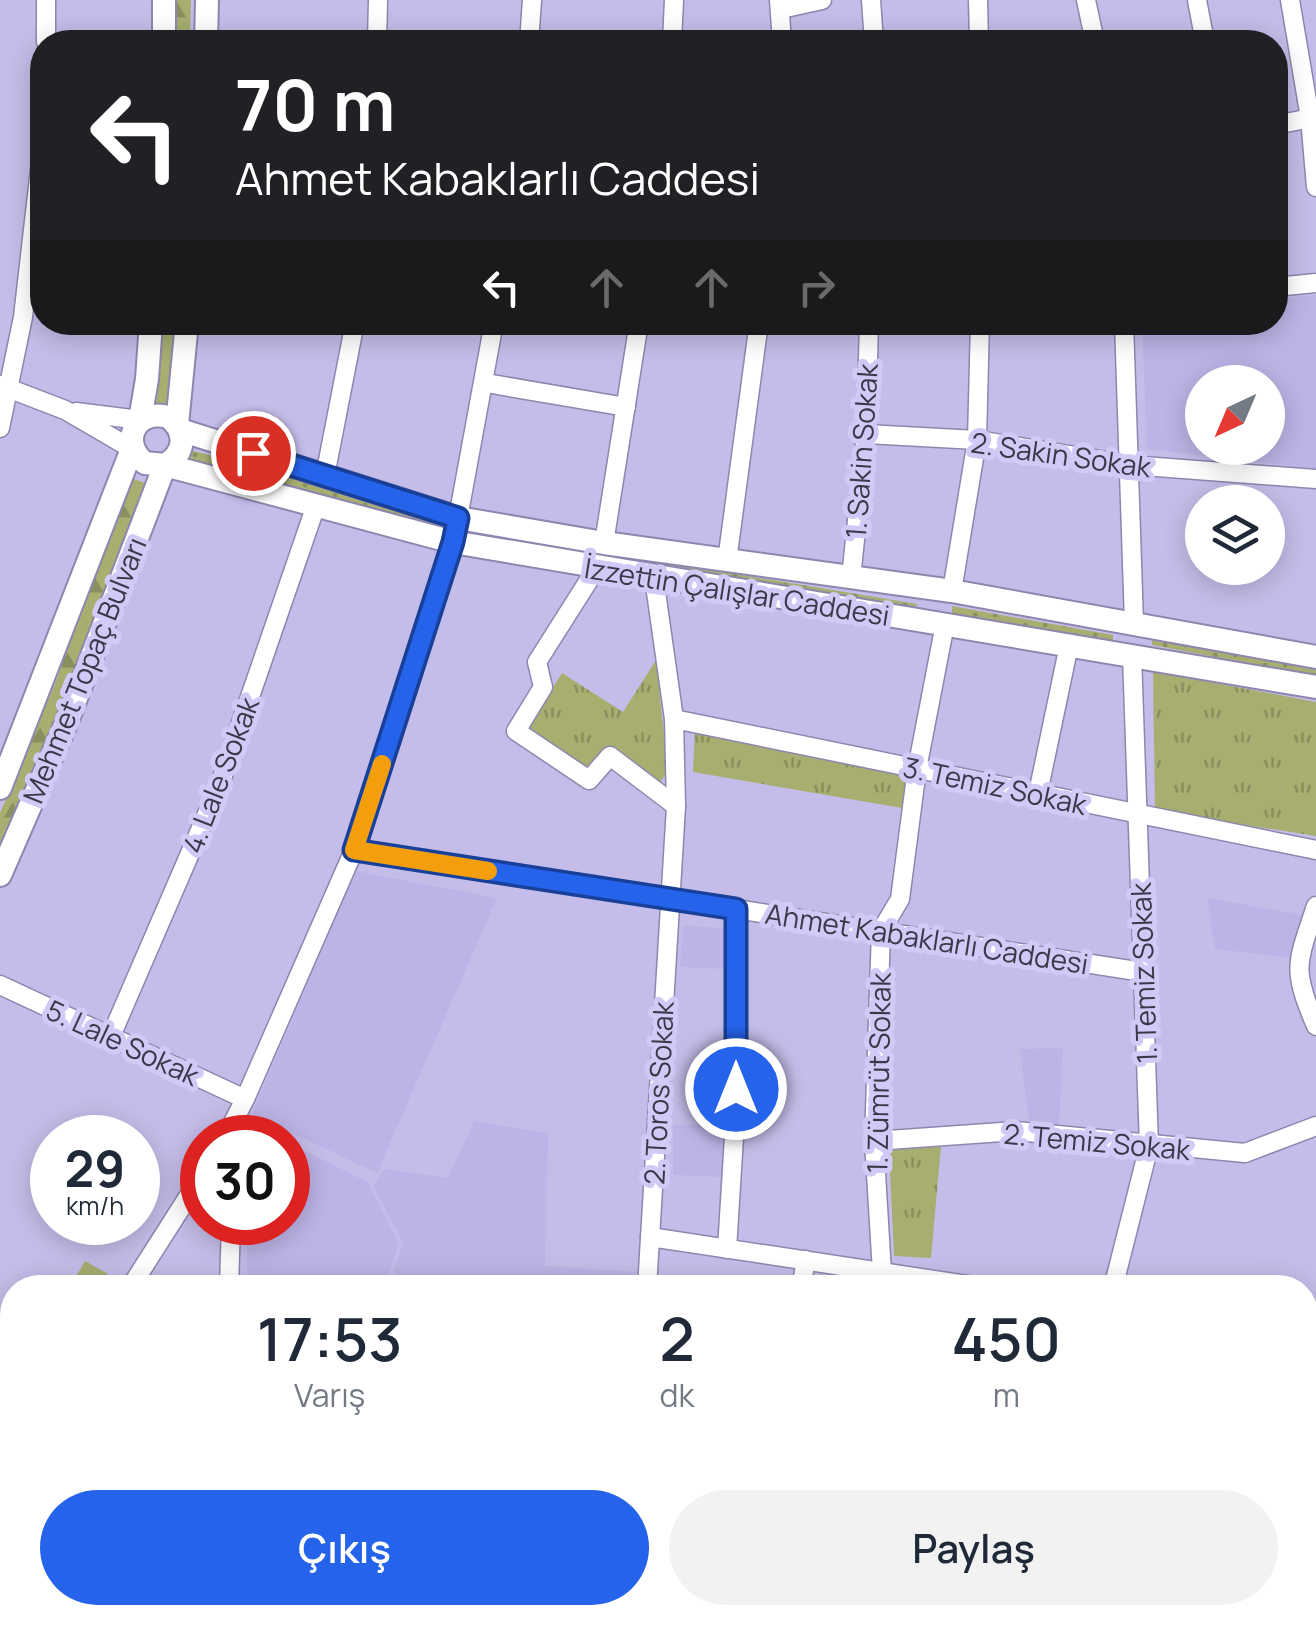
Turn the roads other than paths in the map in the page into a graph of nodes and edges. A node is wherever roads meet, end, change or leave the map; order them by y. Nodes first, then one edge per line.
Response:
1 (46, 0) edge
2 (164, 0) edge
3 (208, 0) edge
4 (378, 0) edge
5 (532, 0) edge
6 (674, 0) edge
7 (822, 0) edge
8 (871, 0) edge
9 (978, 0) edge
10 (1086, 0) edge
11 (1198, 0) edge
12 (1290, 0) edge
13 (780, 4) edge
14 (46, 30) edge
15 (164, 30) edge
16 (207, 30) edge
17 (377, 30) edge
18 (529, 30) edge
19 (673, 30) edge
20 (781, 30) edge
21 (873, 30) edge
22 (979, 30) edge
23 (1088, 30) edge
24 (1203, 30) edge
25 (1313, 118) edge
26 (1288, 123) edge
27 (1316, 187) edge
28 (30, 257) edge
29 (1316, 283) edge
30 (1288, 286) edge
31 (151, 335) edge
32 (186, 335) edge
33 (352, 335) edge
34 (492, 335) edge
35 (637, 335) edge
36 (757, 335) edge
37 (868, 335) edge
38 (980, 335) edge
39 (1125, 335) edge
40 (486, 383) junction
41 (5, 386) edge
42 (626, 407) junction
43 (66, 410) junction
44 (140, 420) junction
45 (179, 427) junction
46 (0, 428) edge
47 (866, 434) junction
48 (977, 440) junction
49 (132, 449) junction
50 (164, 464) junction
51 (1130, 465) junction
52 (325, 476) junction
53 (1316, 479) edge
54 (314, 508) junction
55 (458, 518) junction
56 (453, 542) junction
57 (604, 543) junction
58 (727, 561) junction
59 (596, 569) junction
60 (654, 578) junction
61 (851, 578) junction
62 (952, 591) junction
63 (1134, 623) junction
64 (944, 624) junction
65 (1069, 645) junction
66 (1132, 655) junction
67 (1316, 657) edge
68 (1316, 687) edge
69 (674, 719) junction
70 (917, 769) junction
71 (0, 788) edge
72 (1038, 794) junction
73 (676, 806) junction
74 (1138, 814) junction
75 (354, 850) junction
76 (1316, 850) edge
77 (0, 875) edge
78 (669, 899) junction
79 (1316, 906) edge
80 (736, 909) junction
81 (881, 931) junction
82 (1143, 972) junction
83 (0, 985) edge
84 (1316, 1026) edge
85 (111, 1036) junction
86 (245, 1099) junction
87 (238, 1115) edge
88 (1316, 1126) edge
89 (874, 1141) junction
90 (1149, 1146) junction
91 (180, 1216) edge
92 (650, 1237) junction
93 (230, 1245) edge
94 (727, 1249) junction
95 (806, 1260) junction
96 (882, 1272) junction
97 (139, 1275) edge
98 (229, 1275) edge
99 (647, 1275) edge
100 (803, 1275) edge
101 (884, 1275) edge
102 (902, 1275) edge
103 (1117, 1275) edge

1 - 14 street
2 - 15 street
3 - 16 street
4 - 17 street
5 - 18 street
6 - 19 street
7 - 13 street
8 - 21 street
9 - 22 street
10 - 23 street
11 - 24 street
12 - 25 street
13 - 20 street
25 - 26 street
25 - 27 street
28 - 41 street
29 - 30 street
31 - 44 street
32 - 45 street
33 - 52 street
34 - 40 street
35 - 42 street
36 - 58 street
37 - 47 street, 1. Sakin Sokak
38 - 48 street
39 - 51 street
40 - 42 street
40 - 55 street
41 - 43 street
41 - 46 street
42 - 57 street
43 - 44 street
43 - 49 street
44 - 45 street
44 - 49 street
45 - 50 street
45 - 52 street, İzzettin Çalışlar Caddesi
47 - 48 street, 2. Sakin Sokak
47 - 61 street, 1. Sakin Sokak
48 - 51 street, 2. Sakin Sokak
48 - 62 street
49 - 50 street
49 - 71 street, Mehmet Topaç Bulvarı
50 - 54 street, İzzettin Çalışlar Caddesi
50 - 77 street, Mehmet Topaç Bulvarı
51 - 53 street, 2. Sakin Sokak
51 - 63 street
52 - 55 street, İzzettin Çalışlar Caddesi
54 - 56 street, İzzettin Çalışlar Caddesi
54 - 85 street, 4. Lale Sokak
55 - 56 street
55 - 57 street, İzzettin Çalışlar Caddesi
56 - 59 street, İzzettin Çalışlar Caddesi
56 - 75 street
57 - 58 street, İzzettin Çalışlar Caddesi
58 - 61 street, İzzettin Çalışlar Caddesi
59 - 60 street, İzzettin Çalışlar Caddesi
59 - 73 street
60 - 64 street, İzzettin Çalışlar Caddesi
60 - 69 street, 2. Toros Sokak
61 - 62 street, İzzettin Çalışlar Caddesi
62 - 63 street, İzzettin Çalışlar Caddesi
62 - 64 street
63 - 66 street
63 - 67 street, İzzettin Çalışlar Caddesi
64 - 65 street, İzzettin Çalışlar Caddesi
64 - 70 street, 1. Zümrüt Sokak
65 - 66 street, İzzettin Çalışlar Caddesi
65 - 72 street
66 - 68 street, İzzettin Çalışlar Caddesi
66 - 74 street, 1. Temiz Sokak
69 - 70 street, 3. Temiz Sokak
69 - 73 street, 2. Toros Sokak
70 - 72 street, 3. Temiz Sokak
70 - 81 street, 1. Zümrüt Sokak
72 - 74 street, 3. Temiz Sokak
73 - 78 street, 2. Toros Sokak
74 - 76 street, 3. Temiz Sokak
74 - 82 street, 1. Temiz Sokak
75 - 78 street, Ahmet Kabaklarlı Caddesi
75 - 86 street
78 - 80 street, Ahmet Kabaklarlı Caddesi
78 - 92 street, 2. Toros Sokak
79 - 84 street
80 - 81 street, Ahmet Kabaklarlı Caddesi
80 - 94 street
81 - 82 street, Ahmet Kabaklarlı Caddesi
81 - 89 street, 1. Zümrüt Sokak
82 - 90 street, 1. Temiz Sokak
83 - 85 street, 5. Lale Sokak
85 - 86 street, 5. Lale Sokak
86 - 87 street
88 - 90 street, 2. Temiz Sokak
89 - 90 street, 2. Temiz Sokak
89 - 96 street, 1. Zümrüt Sokak
90 - 103 street, 1. Temiz Sokak
91 - 97 street
92 - 94 street
92 - 99 street, 2. Toros Sokak
93 - 98 street
94 - 95 street
95 - 96 street
95 - 100 street
96 - 101 street
96 - 102 street

